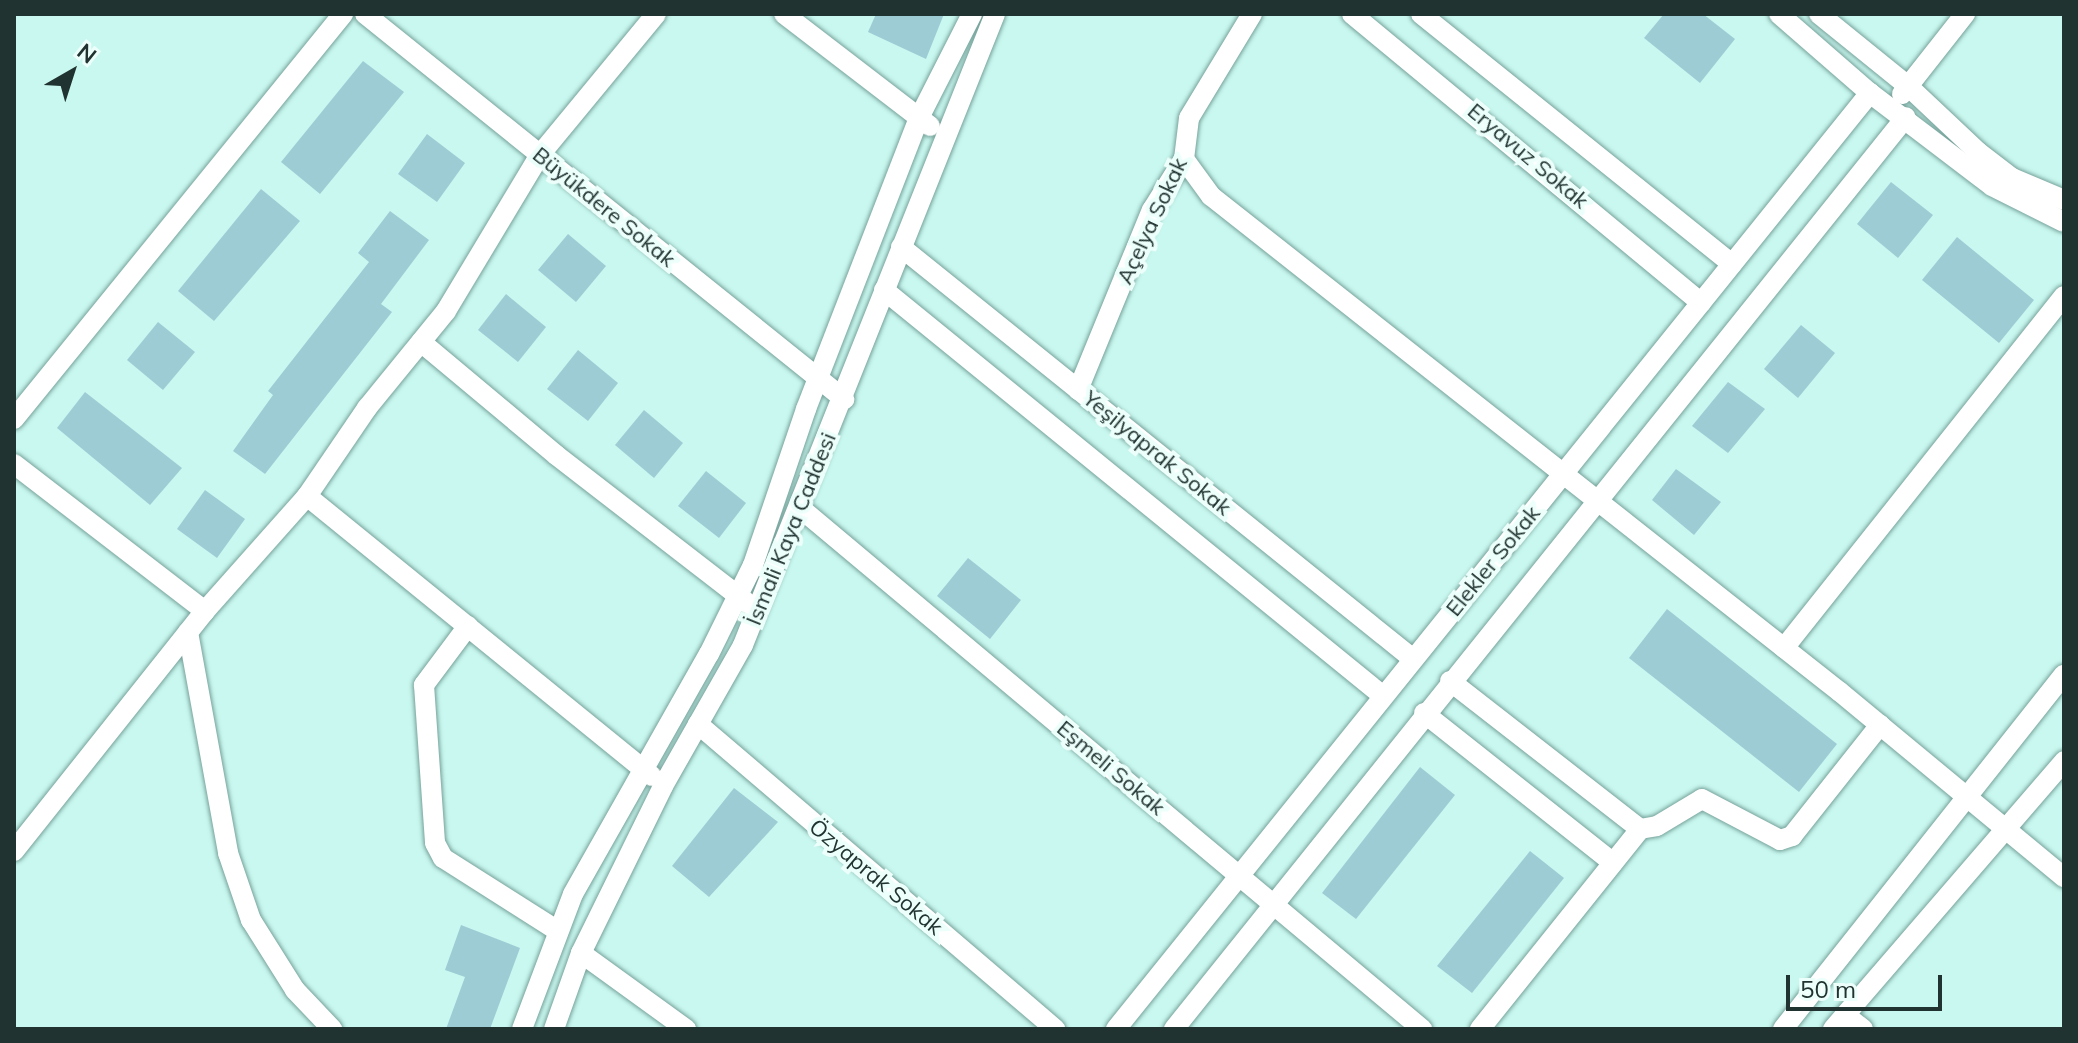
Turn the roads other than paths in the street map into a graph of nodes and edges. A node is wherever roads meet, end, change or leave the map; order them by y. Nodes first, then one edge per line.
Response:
1 (343, 14) edge
2 (365, 14) edge
3 (656, 14) edge
4 (784, 14) edge
5 (972, 14) edge
6 (995, 14) edge
7 (1252, 14) edge
8 (1352, 14) edge
9 (1421, 14) edge
10 (1779, 14) edge
11 (1819, 14) edge
12 (1965, 14) edge
13 (1908, 86) junction
14 (1870, 93) junction
15 (1899, 112) junction
16 (919, 118) junction
17 (943, 136) junction
18 (539, 156) junction
19 (1184, 159) junction
20 (2064, 200) edge
21 (2064, 222) edge
22 (901, 247) junction
23 (1732, 264) junction
24 (884, 290) junction
25 (2064, 296) edge
26 (1701, 303) junction
27 (421, 342) junction
28 (818, 378) junction
29 (1078, 390) junction
30 (844, 399) junction
31 (14, 419) edge
32 (14, 464) edge
33 (1563, 473) junction
34 (307, 496) junction
35 (1599, 502) junction
36 (799, 507) junction
37 (739, 596) junction
38 (757, 610) junction
39 (205, 611) junction
40 (468, 626) junction
41 (188, 632) junction
42 (1784, 648) junction
43 (1413, 659) junction
44 (2064, 675) edge
45 (1450, 681) junction
46 (1383, 696) junction
47 (1424, 713) junction
48 (698, 724) junction
49 (1880, 725) junction
50 (2064, 761) edge
51 (642, 769) junction
52 (663, 786) junction
53 (1967, 796) junction
54 (1640, 829) junction
55 (2006, 829) junction
56 (14, 851) edge
57 (1613, 863) junction
58 (1239, 875) junction
59 (2064, 877) edge
60 (1273, 904) junction
61 (558, 931) junction
62 (581, 953) junction
63 (1839, 1022) edge
64 (332, 1029) edge
65 (522, 1029) edge
66 (554, 1029) edge
67 (686, 1029) edge
68 (1055, 1029) edge
69 (1116, 1029) edge
70 (1174, 1029) edge
71 (1422, 1029) edge
72 (1480, 1029) edge
73 (1783, 1029) edge
74 (1863, 1029) edge

1 - 31 street
2 - 18 street, Büyükdere Sokak
3 - 18 street
4 - 16 street
5 - 16 street
6 - 17 street, İsmali Kaya Caddesi
7 - 19 street, Açelya Sokak
8 - 26 street, Eryavuz Sokak
9 - 23 street, Eryavuz Sokak
10 - 14 street
11 - 13 street
12 - 13 street, Elekler Sokak
13 - 15 street, Elekler Sokak
13 - 20 street
14 - 15 street
14 - 23 street, Elekler Sokak
15 - 21 street
15 - 35 street, Elekler Sokak
16 - 17 street
16 - 28 street
17 - 22 street, İsmali Kaya Caddesi
18 - 27 street
18 - 28 street, Büyükdere Sokak
19 - 29 street, Açelya Sokak
19 - 33 street
22 - 24 street, İsmali Kaya Caddesi
22 - 29 street, Yeşilyaprak Sokak
23 - 26 street, Elekler Sokak
24 - 30 street, İsmali Kaya Caddesi
24 - 46 street, Yeşilyaprak Sokak
25 - 42 street
26 - 33 street, Elekler Sokak
27 - 34 street
27 - 37 street
28 - 30 street, Büyükdere Sokak
28 - 37 street
29 - 43 street, Yeşilyaprak Sokak
30 - 36 street, İsmali Kaya Caddesi
32 - 39 street
33 - 35 street
33 - 43 street, Elekler Sokak
34 - 39 street
34 - 40 street
35 - 42 street
35 - 45 street, Elekler Sokak
36 - 38 street, İsmali Kaya Caddesi
36 - 58 street, Eşmeli Sokak
37 - 38 street
37 - 51 street
38 - 48 street, İsmali Kaya Caddesi
39 - 41 street
40 - 51 street
40 - 61 street
41 - 56 street
41 - 64 street
42 - 49 street
43 - 46 street, Elekler Sokak
44 - 53 street
45 - 47 street, Elekler Sokak
45 - 54 street
46 - 58 street, Elekler Sokak
47 - 57 street
47 - 60 street, Elekler Sokak
48 - 52 street, İsmali Kaya Caddesi
48 - 68 street, Özyaprak Sokak
49 - 53 street
49 - 54 street
50 - 55 street
51 - 52 street
51 - 61 street
52 - 62 street, İsmali Kaya Caddesi
53 - 55 street
53 - 73 street
54 - 57 street
55 - 59 street
55 - 63 street
57 - 72 street
58 - 60 street, Eşmeli Sokak
58 - 69 street, Elekler Sokak
60 - 70 street, Elekler Sokak
60 - 71 street, Eşmeli Sokak
61 - 65 street
62 - 66 street, İsmali Kaya Caddesi
62 - 67 street
63 - 74 street

